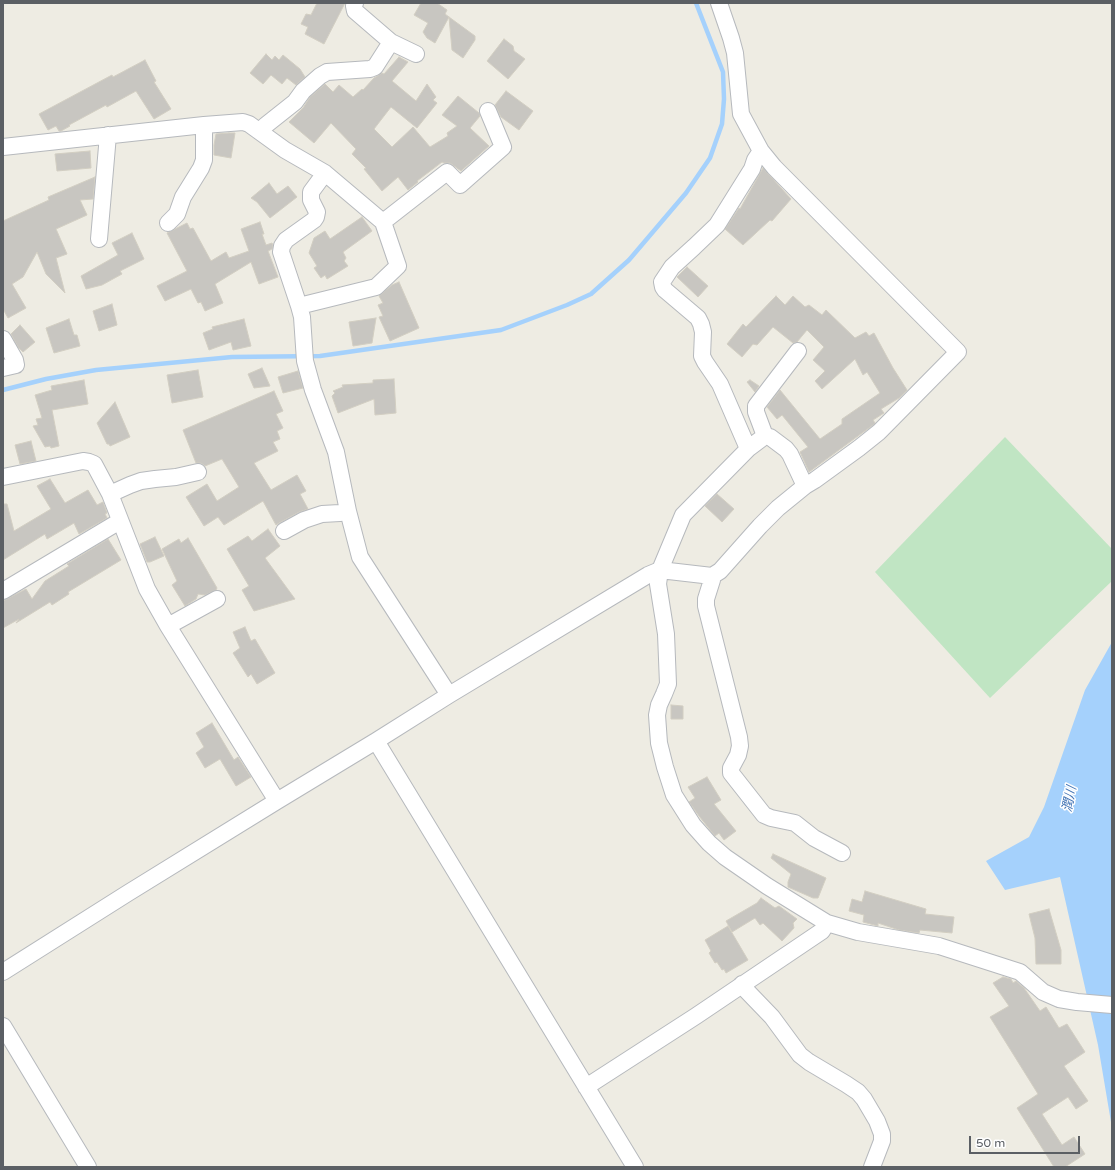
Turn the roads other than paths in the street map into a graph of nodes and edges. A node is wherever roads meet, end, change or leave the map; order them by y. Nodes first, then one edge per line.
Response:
1 (355, 3) edge
2 (719, 3) edge
3 (391, 42) junction
4 (416, 54) dead end
5 (488, 111) dead end
6 (204, 125) junction
7 (260, 131) junction
8 (108, 135) junction
9 (3, 147) edge
10 (761, 151) junction
11 (325, 173) junction
12 (383, 222) junction
13 (168, 223) dead end
14 (99, 239) dead end
15 (300, 306) junction
16 (3, 339) edge
17 (798, 351) dead end
18 (3, 368) edge
19 (764, 436) junction
20 (749, 448) junction
21 (198, 472) dead end
22 (3, 476) edge
23 (805, 486) junction
24 (110, 494) junction
25 (348, 511) junction
26 (120, 521) junction
27 (284, 531) dead end
28 (660, 570) junction
29 (712, 576) junction
30 (3, 592) edge
31 (217, 598) dead end
32 (168, 626) junction
33 (449, 695) junction
34 (376, 741) junction
35 (277, 801) junction
36 (842, 853) dead end
37 (827, 923) junction
38 (3, 972) edge
39 (742, 984) junction
40 (1112, 1005) edge
41 (3, 1026) edge
42 (586, 1087) junction
43 (88, 1167) edge
44 (635, 1167) edge
45 (872, 1167) edge

1 - 3 street
2 - 10 street
3 - 4 street
3 - 7 street
5 - 12 street
6 - 7 street
6 - 8 street
6 - 13 street
7 - 11 street
8 - 9 street
8 - 14 street
10 - 20 street
10 - 23 street
11 - 12 street
11 - 15 street
12 - 15 street
15 - 25 street
16 - 18 street
17 - 19 street
19 - 20 street
19 - 23 street
20 - 28 street
21 - 24 street
22 - 24 street
23 - 29 street
24 - 26 street
25 - 27 street
25 - 33 street
26 - 30 street
26 - 32 street
28 - 29 street
28 - 33 street
28 - 37 street
29 - 36 street
31 - 32 street
32 - 35 street
33 - 34 street
34 - 35 street
34 - 42 street
35 - 38 street
37 - 39 street
37 - 40 street
39 - 42 street
39 - 45 street
41 - 43 street
42 - 44 street

